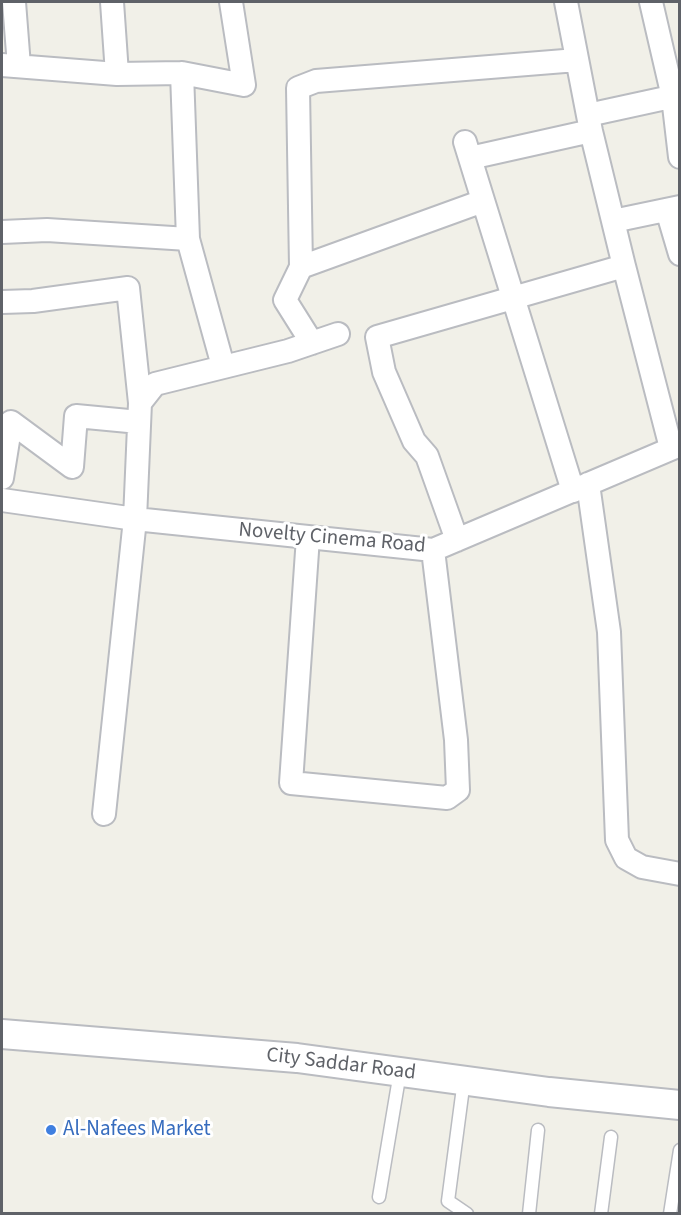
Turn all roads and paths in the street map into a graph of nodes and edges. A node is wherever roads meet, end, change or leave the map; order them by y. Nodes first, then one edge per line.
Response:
1 (14, 2) edge
2 (112, 2) edge
3 (231, 2) edge
4 (566, 2) edge
5 (651, 2) edge
6 (577, 60) junction
7 (10, 66) edge
8 (117, 74) junction
9 (182, 74) junction
10 (676, 96) edge
11 (589, 123) junction
12 (680, 156) edge
13 (483, 201) junction
14 (673, 209) edge
15 (613, 221) junction
16 (2, 232) edge
17 (188, 239) junction
18 (680, 254) edge
19 (624, 266) junction
20 (301, 267) junction
21 (513, 298) junction
22 (2, 302) edge
23 (338, 334) dead end
24 (312, 343) junction
25 (224, 366) junction
26 (140, 412) junction
27 (675, 447) edge
28 (2, 478) edge
29 (581, 487) junction
30 (2, 500) edge
31 (135, 519) junction
32 (308, 537) junction
33 (457, 540) junction
34 (433, 550) junction
35 (104, 814) dead end
36 (680, 874) edge
37 (2, 1034) edge
38 (400, 1072) junction
39 (464, 1080) junction
40 (680, 1105) edge
41 (538, 1130) dead end
42 (611, 1137) dead end
43 (680, 1150) edge
44 (379, 1197) dead end
45 (467, 1214) edge
46 (529, 1214) edge
47 (601, 1214) edge
48 (670, 1214) edge

1 - 7 street
2 - 8 street
3 - 9 street
4 - 6 street
5 - 10 street
6 - 11 street
6 - 20 street
7 - 8 street
8 - 9 street
9 - 17 street
10 - 11 street
10 - 12 street
11 - 13 street
11 - 15 street
13 - 20 street
13 - 21 street
14 - 15 street
14 - 18 street
15 - 19 street
16 - 17 street
17 - 25 street
19 - 21 street
19 - 27 street
20 - 24 street
21 - 29 street
21 - 33 street
22 - 26 street
23 - 24 street
24 - 25 street
25 - 26 street
26 - 28 street
26 - 31 street
27 - 29 street, Novelty Cinema Road
29 - 33 street, Novelty Cinema Road
29 - 36 street
30 - 31 street, Novelty Cinema Road
31 - 32 street, Novelty Cinema Road
31 - 35 street
32 - 34 street, Novelty Cinema Road
32 - 34 street
33 - 34 street, Novelty Cinema Road
37 - 38 street, City Saddar Road
38 - 39 street, City Saddar Road
38 - 44 lane
39 - 40 street, City Saddar Road
39 - 45 lane
41 - 46 lane
42 - 47 lane
43 - 48 lane

